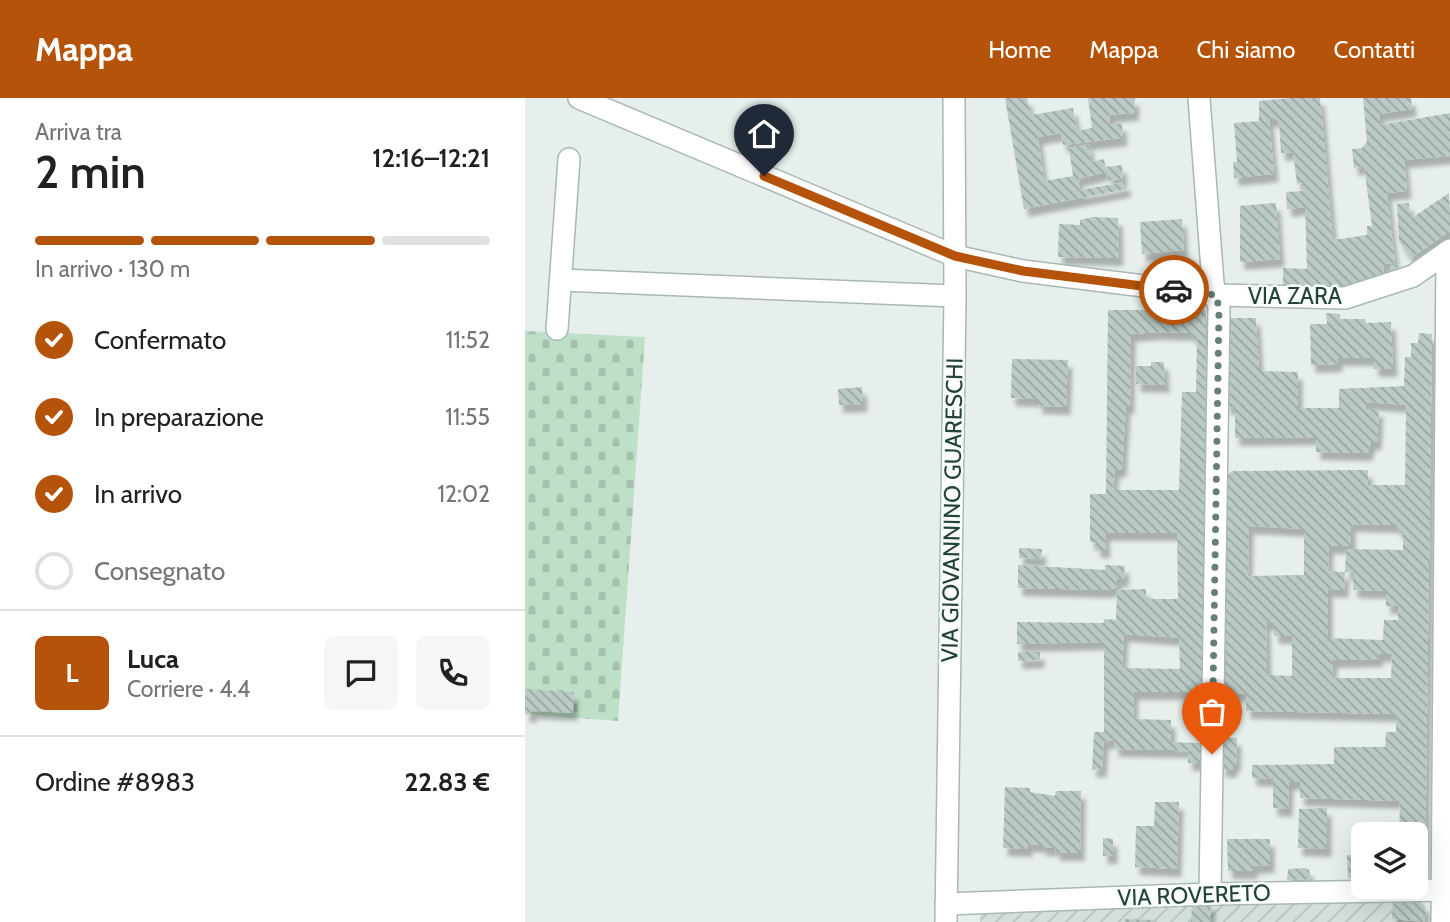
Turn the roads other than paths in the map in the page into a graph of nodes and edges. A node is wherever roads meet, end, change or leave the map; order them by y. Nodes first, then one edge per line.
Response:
1 (579, 98) edge
2 (954, 98) edge
3 (1199, 98) edge
4 (569, 159) dead end
5 (1449, 251) edge
6 (955, 256) junction
7 (561, 280) junction
8 (1216, 295) junction
9 (955, 296) junction
10 (557, 329) dead end
11 (1447, 607) edge
12 (1446, 890) edge
13 (1210, 894) junction
14 (946, 913) edge
15 (1442, 922) edge

1 - 6 street, VIA ZARA
2 - 6 street, VIA GIOVANNINO GUARESCHI
3 - 8 street
4 - 7 street
5 - 8 street, VIA ZARA
5 - 11 street
6 - 8 street, VIA ZARA
6 - 9 street, VIA GIOVANNINO GUARESCHI
7 - 9 street
7 - 10 street
8 - 13 street
9 - 14 street, VIA GIOVANNINO GUARESCHI
11 - 12 street
12 - 13 street, VIA ROVERETO
12 - 15 street
13 - 14 street, VIA ROVERETO

